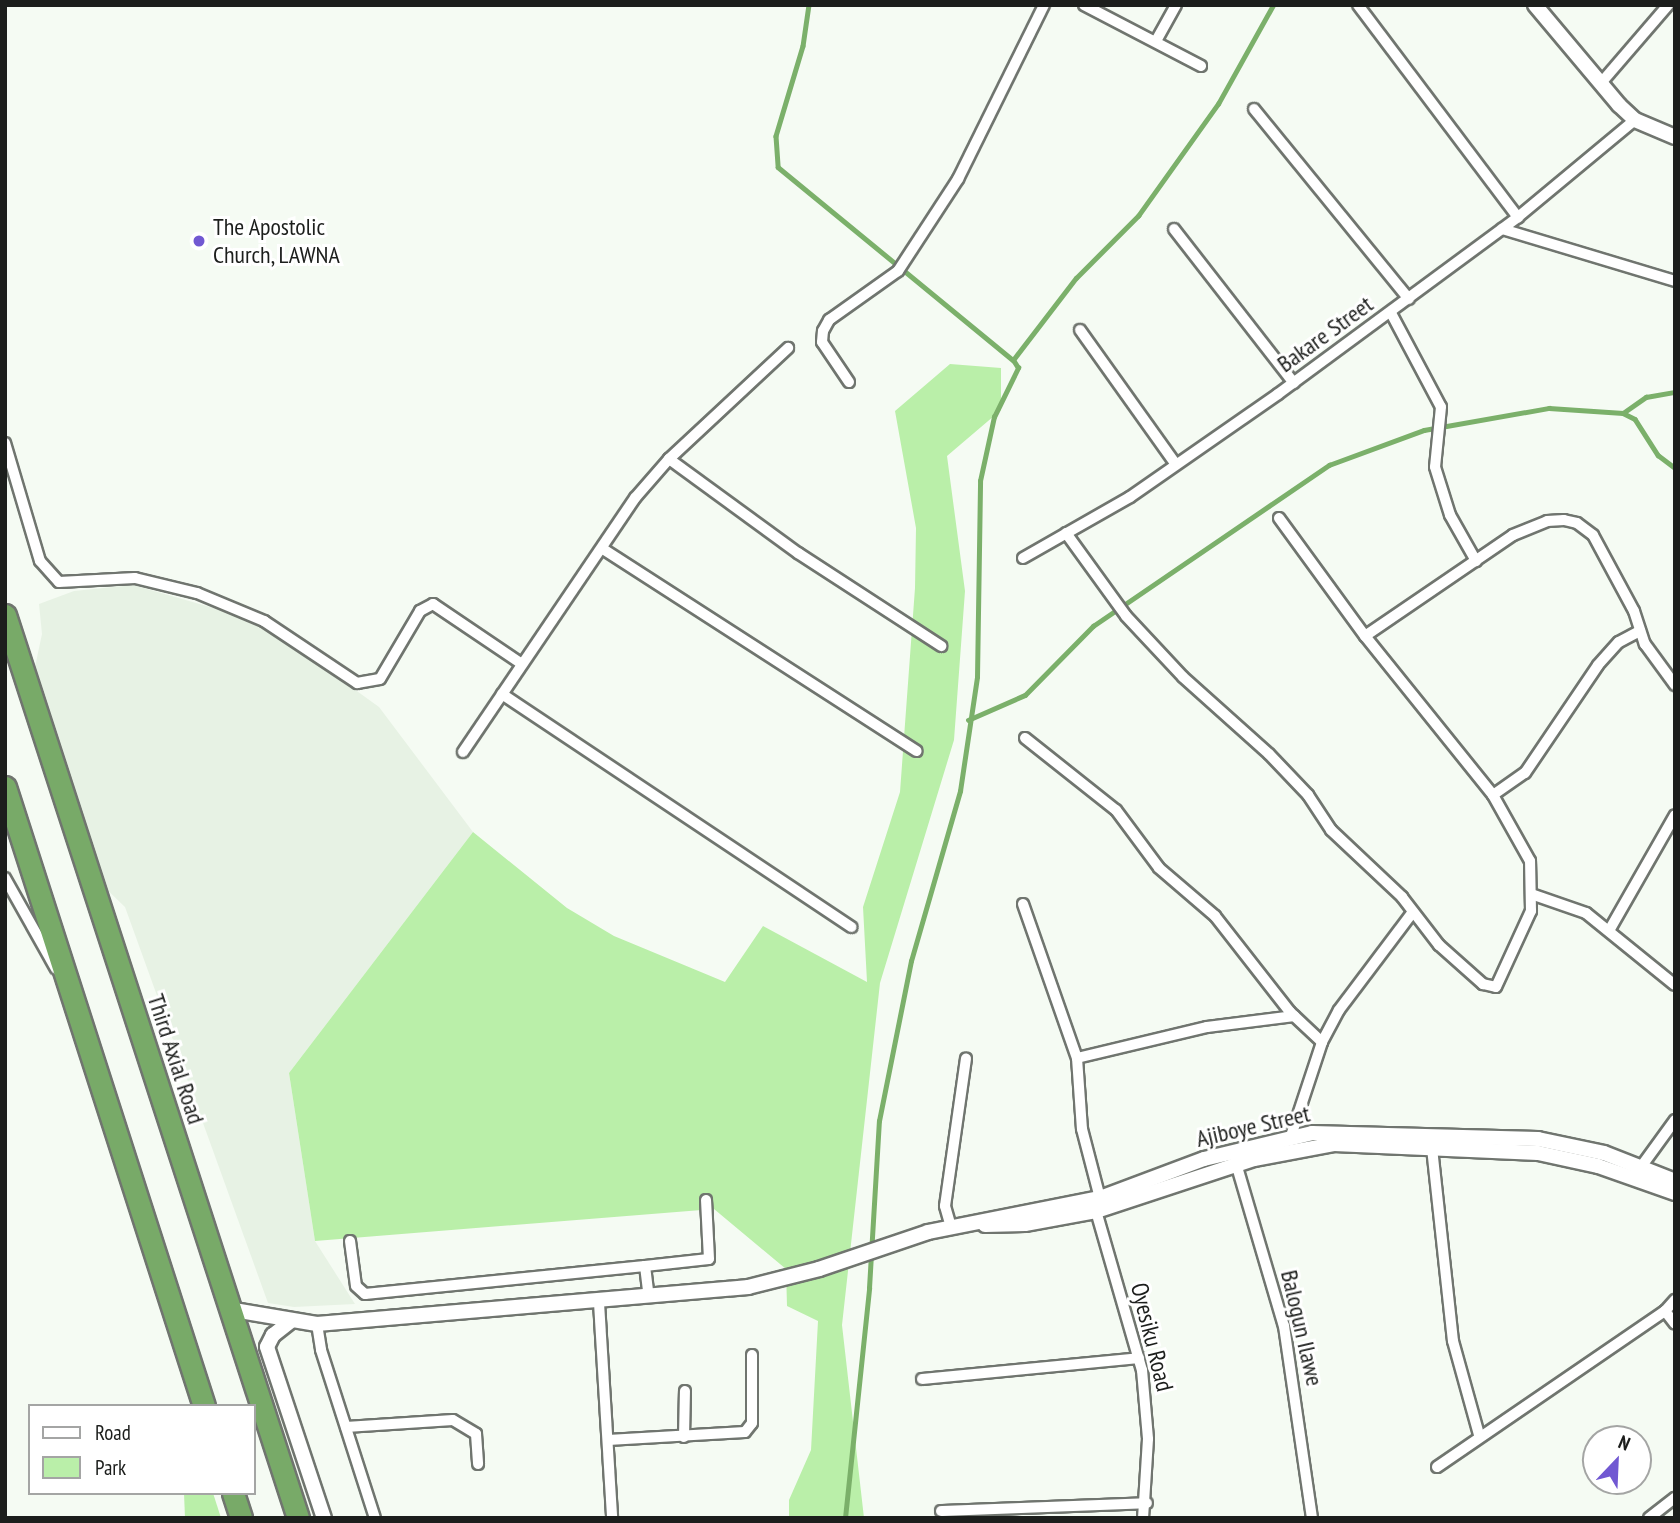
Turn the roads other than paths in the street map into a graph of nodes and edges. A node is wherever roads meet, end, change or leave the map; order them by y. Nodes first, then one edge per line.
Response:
1 (1044, 5) edge
2 (1084, 5) edge
3 (1176, 5) edge
4 (1358, 5) edge
5 (1535, 5) edge
6 (1668, 5) edge
7 (1156, 41) junction
8 (1201, 66) dead end
9 (1601, 82) junction
10 (1254, 109) dead end
11 (1635, 120) junction
12 (1675, 137) edge
13 (1518, 217) junction
14 (1174, 229) dead end
15 (1502, 229) junction
16 (1675, 281) edge
17 (1409, 299) junction
18 (1391, 313) junction
19 (1080, 330) dead end
20 (788, 348) dead end
21 (849, 382) dead end
22 (1294, 383) junction
23 (5, 443) edge
24 (669, 459) junction
25 (1175, 463) junction
26 (1279, 518) dead end
27 (1066, 533) junction
28 (603, 549) junction
29 (1023, 558) dead end
30 (1476, 561) junction
31 (5, 615) edge
32 (1640, 631) junction
33 (1365, 636) junction
34 (941, 646) dead end
35 (522, 664) junction
36 (1675, 685) edge
37 (502, 694) junction
38 (1025, 738) dead end
39 (917, 751) dead end
40 (463, 752) dead end
41 (5, 788) edge
42 (1493, 795) junction
43 (1675, 815) edge
44 (5, 878) edge
45 (1534, 895) junction
46 (1023, 904) dead end
47 (1412, 913) junction
48 (851, 927) dead end
49 (1610, 929) junction
50 (1675, 985) edge
51 (68, 987) junction
52 (1294, 1016) junction
53 (1322, 1042) junction
54 (966, 1058) dead end
55 (1077, 1058) junction
56 (1675, 1120) edge
57 (1291, 1136) junction
58 (1432, 1148) junction
59 (1234, 1158) junction
60 (1637, 1173) junction
61 (1675, 1181) edge
62 (1675, 1193) edge
63 (706, 1200) dead end
64 (1098, 1204) junction
65 (953, 1226) junction
66 (349, 1241) dead end
67 (645, 1266) junction
68 (649, 1297) junction
69 (1675, 1300) edge
70 (600, 1303) junction
71 (228, 1309) junction
72 (1665, 1311) junction
73 (291, 1321) junction
74 (317, 1324) junction
75 (1675, 1324) edge
76 (752, 1355) dead end
77 (1139, 1358) junction
78 (922, 1379) dead end
79 (685, 1391) dead end
80 (203, 1404) edge
81 (346, 1427) junction
82 (1479, 1435) junction
83 (684, 1437) junction
84 (608, 1440) junction
85 (478, 1464) dead end
86 (1437, 1467) dead end
87 (234, 1495) edge
88 (1675, 1498) edge
89 (1147, 1503) junction
90 (941, 1511) dead end
91 (241, 1518) edge
92 (298, 1518) edge
93 (324, 1518) edge
94 (375, 1518) edge
95 (612, 1518) edge
96 (1143, 1518) edge
97 (1312, 1518) edge
98 (1649, 1518) edge

1 - 21 street
2 - 7 street
3 - 7 street
4 - 13 street
5 - 9 street
6 - 9 street
7 - 8 street
9 - 11 street
10 - 17 street
11 - 12 street
11 - 13 street, Bakare Street
13 - 15 street, Bakare Street
14 - 22 street
15 - 16 street
15 - 17 street, Bakare Street
17 - 18 street, Bakare Street
18 - 22 street, Bakare Street
18 - 30 street
19 - 25 street
20 - 24 street
22 - 25 street, Bakare Street
23 - 35 street
24 - 28 street
24 - 34 street
25 - 27 street, Bakare Street
26 - 33 street
27 - 29 street, Bakare Street
27 - 47 street
28 - 35 street
28 - 39 street
30 - 32 street
30 - 33 street
31 - 71 highway, Third Axial Road
32 - 36 street
32 - 42 street
33 - 42 street
35 - 37 street
37 - 40 street
37 - 48 street
38 - 52 street
41 - 51 highway
42 - 45 street
43 - 49 street
44 - 51 street
45 - 47 street
45 - 49 street
46 - 55 street, Oyesiku Road
47 - 53 street
49 - 50 street
51 - 80 highway
52 - 53 street
52 - 55 street
53 - 57 street
54 - 65 street
55 - 64 street, Oyesiku Road
56 - 60 street
57 - 59 street, Ajiboye Street
57 - 60 street, Ajiboye Street
58 - 59 street, Ajiboye Street
58 - 60 street, Ajiboye Street
58 - 82 street
59 - 64 street, Ajiboye Street
59 - 97 street, Balogun Ilawe
60 - 61 street
60 - 62 street
63 - 67 street
64 - 65 street, Ajiboye Street
64 - 77 street, Oyesiku Road
65 - 68 street, Ajiboye Street
66 - 67 street
67 - 68 street
68 - 70 street, Ajiboye Street
69 - 72 street
70 - 74 street, Ajiboye Street
70 - 84 street
71 - 73 street, Ajiboye Street
71 - 92 highway, Third Axial Road
72 - 75 street
72 - 82 street
73 - 74 street, Ajiboye Street
73 - 93 street
74 - 81 street
76 - 83 street
77 - 78 street
77 - 89 street, Oyesiku Road
79 - 83 street
81 - 85 street
81 - 94 street
82 - 86 street
83 - 84 street
84 - 95 street
87 - 91 highway
88 - 98 street
89 - 90 street
89 - 96 street, Oyesiku Road

